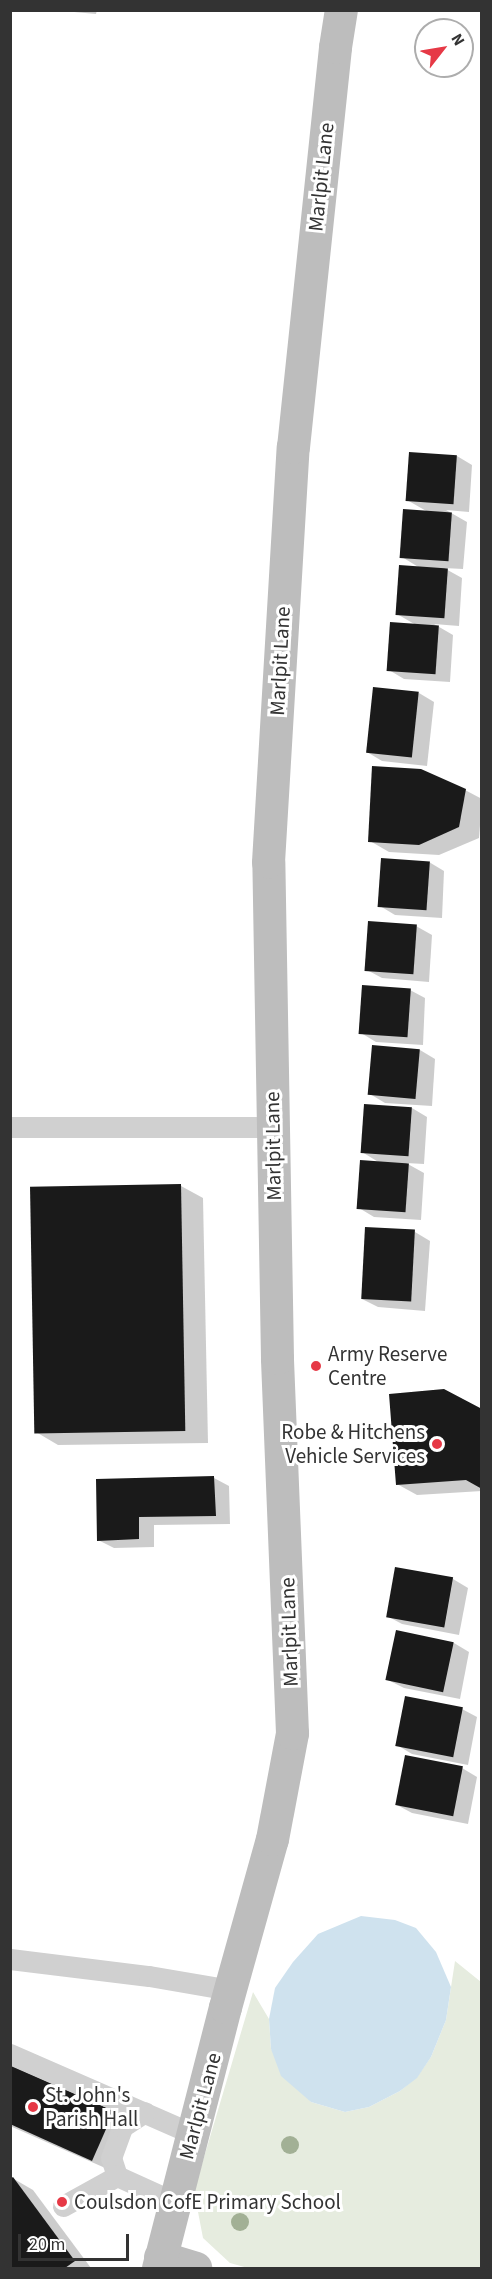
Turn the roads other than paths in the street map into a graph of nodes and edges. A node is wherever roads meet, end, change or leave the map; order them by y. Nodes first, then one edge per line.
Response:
1 (341, 10) edge
2 (10, 1127) edge
3 (273, 1127) junction
4 (10, 1959) edge
5 (230, 1990) junction
6 (10, 2054) edge
7 (145, 2112) junction
8 (193, 2134) junction
9 (117, 2176) junction
10 (174, 2202) junction
11 (63, 2206) dead end
12 (159, 2263) edge
13 (195, 2268) edge

1 - 3 main road, Marlpit Lane
2 - 3 lane
3 - 5 main road, Marlpit Lane
4 - 5 lane
5 - 8 main road, Marlpit Lane
6 - 7 lane
7 - 8 lane
7 - 9 lane
8 - 10 main road, Marlpit Lane
9 - 10 lane
9 - 11 lane
10 - 12 main road, Marlpit Lane
12 - 13 main road

